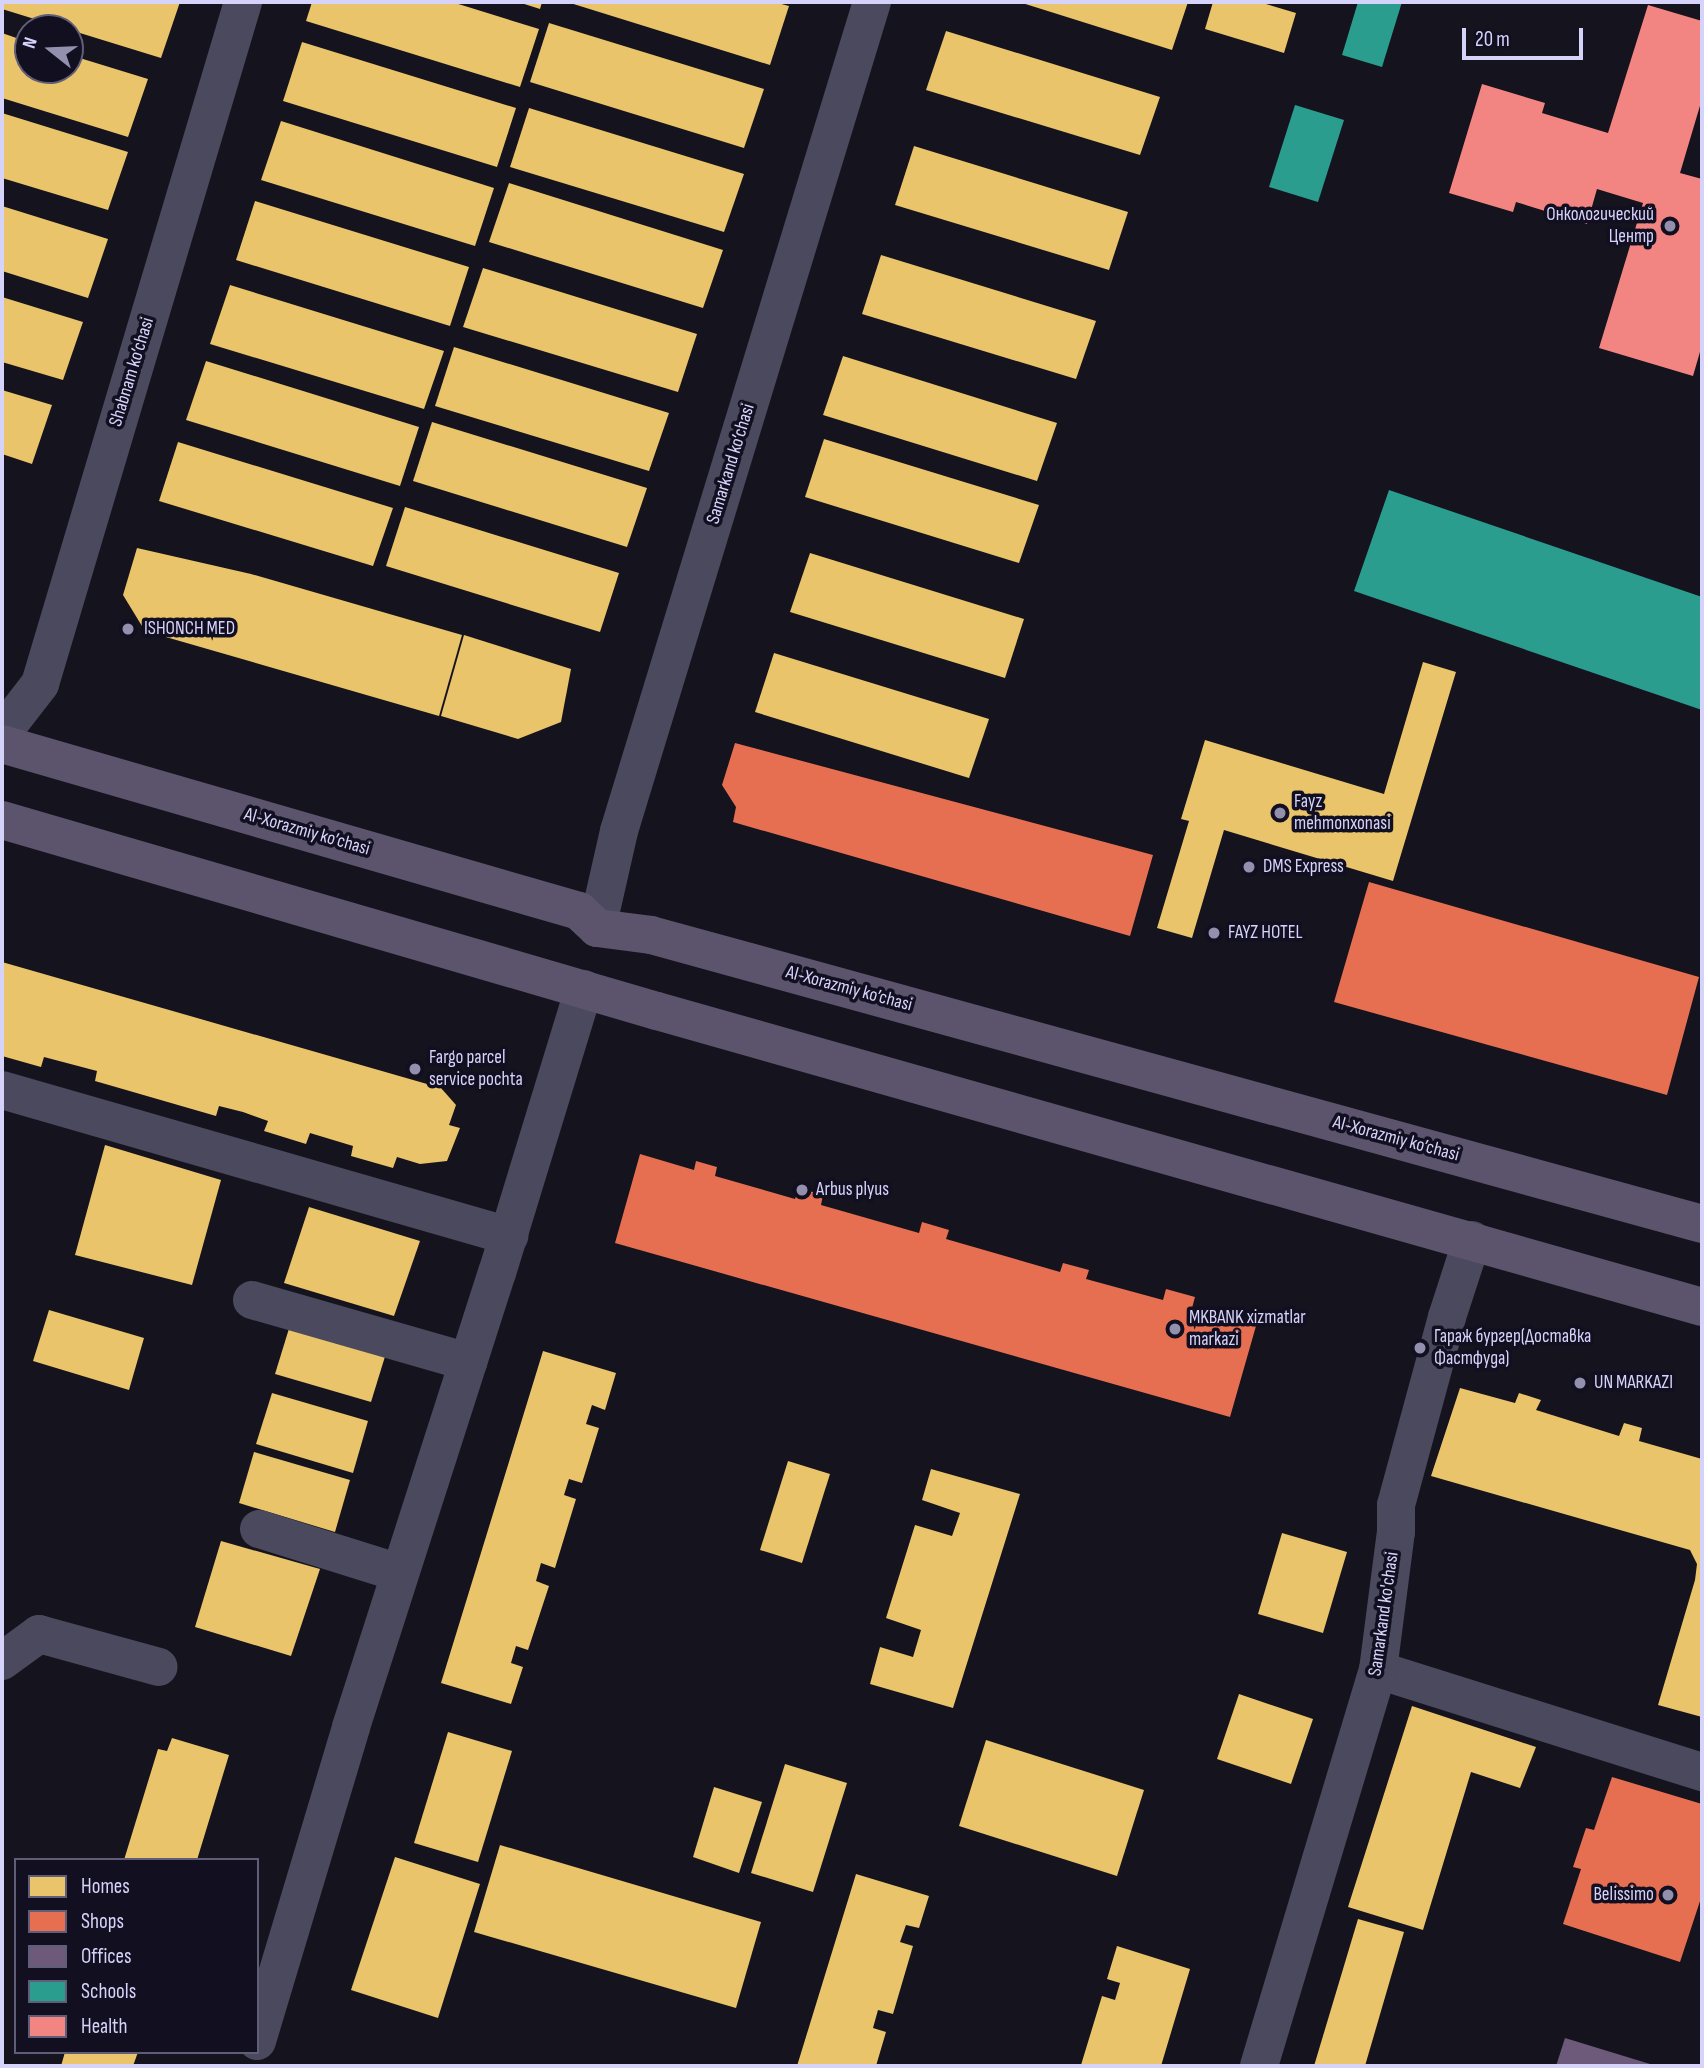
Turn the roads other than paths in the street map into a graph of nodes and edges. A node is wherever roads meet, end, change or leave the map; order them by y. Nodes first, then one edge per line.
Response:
1 (243, 2) edge
2 (872, 2) edge
3 (2, 733) edge
4 (2, 744) edge
5 (2, 820) edge
6 (597, 928) junction
7 (584, 989) junction
8 (2, 1090) edge
9 (1702, 1224) edge
10 (509, 1236) junction
11 (1472, 1240) junction
12 (252, 1300) dead end
13 (1702, 1307) edge
14 (468, 1362) junction
15 (259, 1529) dead end
16 (399, 1573) junction
17 (2, 1661) edge
18 (159, 1667) dead end
19 (1378, 1670) junction
20 (1702, 1772) edge
21 (259, 2034) edge
22 (1259, 2066) edge

1 - 3 street, Shabnam ko’chasi
2 - 6 street, Samarkand ko’chasi
4 - 6 main road, Al-Xorazmiy ko’chasi
5 - 7 main road
6 - 9 main road, Al-Xorazmiy ko’chasi
7 - 10 street
7 - 11 main road
8 - 10 street
10 - 14 street
11 - 13 main road
11 - 19 street, Samarkand ko'chasi
12 - 14 street
14 - 16 street
15 - 16 street
16 - 21 street
17 - 18 street
19 - 20 street
19 - 22 street, Samarkand ko'chasi

